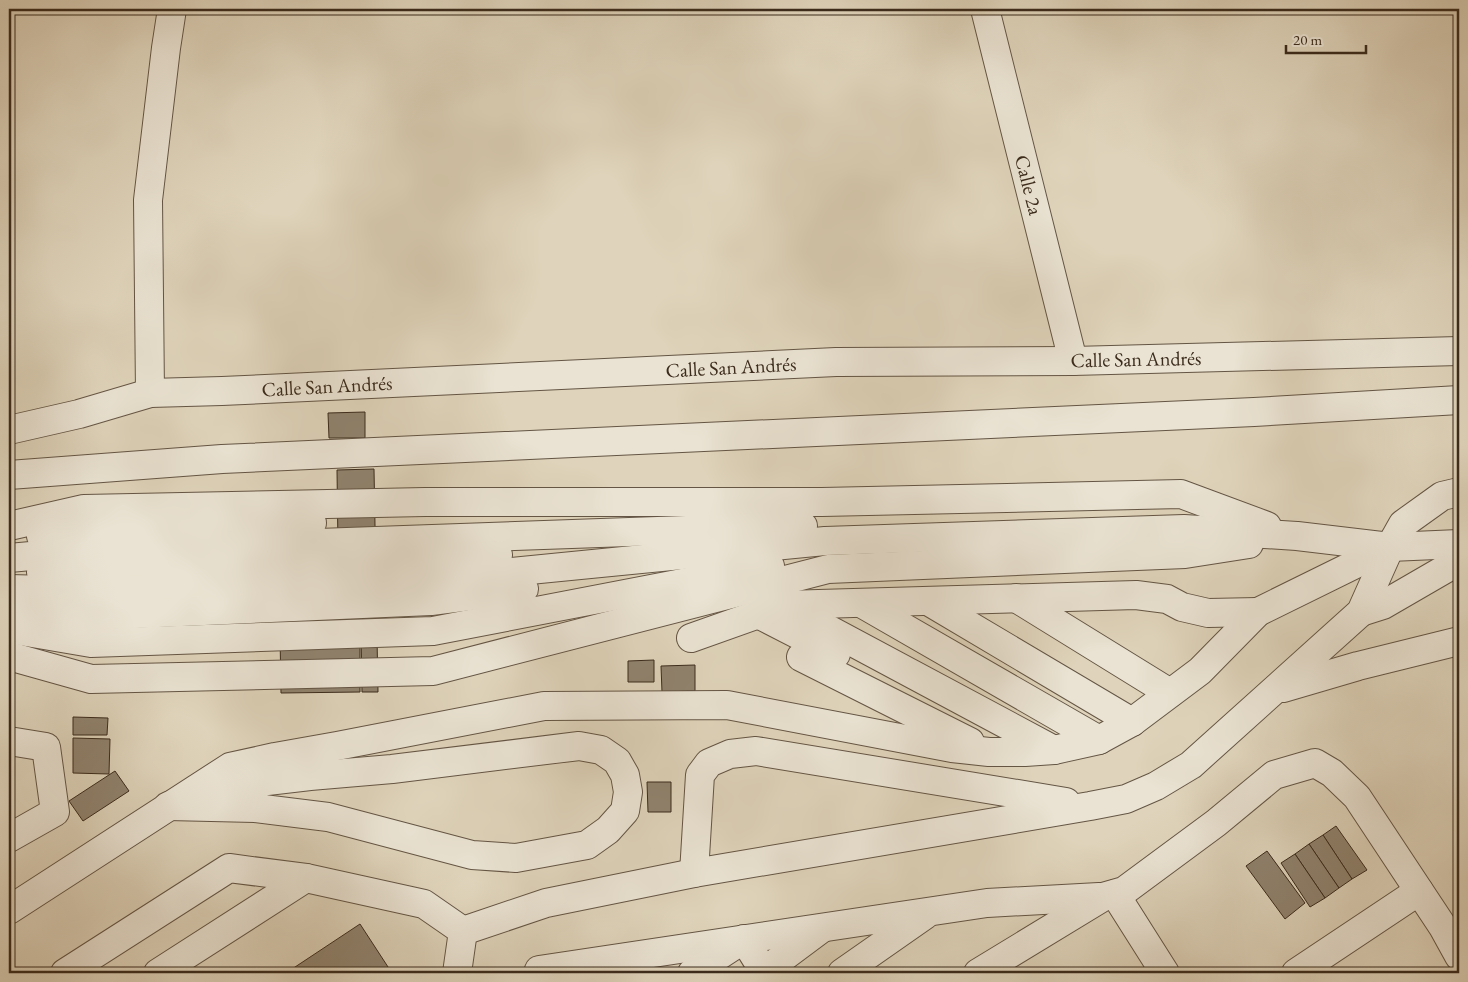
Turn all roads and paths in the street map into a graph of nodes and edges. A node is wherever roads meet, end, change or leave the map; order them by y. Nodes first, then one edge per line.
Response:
1 (172, 9) edge
2 (985, 9) edge
3 (1459, 351) edge
4 (1073, 361) junction
5 (150, 393) junction
6 (1459, 400) edge
7 (9, 430) edge
8 (9, 476) edge
9 (1459, 492) edge
10 (9, 526) edge
11 (9, 536) edge
12 (1297, 536) junction
13 (9, 541) edge
14 (1459, 544) edge
15 (1390, 547) junction
16 (9, 558) edge
17 (1459, 560) edge
18 (9, 574) edge
19 (9, 589) edge
20 (1016, 598) junction
21 (939, 600) junction
22 (894, 602) junction
23 (860, 603) junction
24 (821, 604) junction
25 (9, 608) edge
26 (1258, 612) junction
27 (1361, 612) junction
28 (759, 614) junction
29 (9, 629) edge
30 (691, 638) dead end
31 (1459, 640) edge
32 (9, 644) edge
33 (9, 656) edge
34 (1276, 689) junction
35 (1114, 727) junction
36 (9, 741) edge
37 (989, 752) junction
38 (1025, 752) junction
39 (168, 806) junction
40 (1090, 806) junction
41 (9, 838) edge
42 (694, 872) junction
43 (306, 878) junction
44 (1419, 891) junction
45 (1109, 895) junction
46 (9, 910) edge
47 (930, 912) junction
48 (823, 928) junction
49 (463, 931) junction
50 (744, 939) junction
51 (1459, 956) edge
52 (65, 973) edge
53 (158, 973) edge
54 (458, 973) edge
55 (538, 973) edge
56 (692, 973) edge
57 (763, 973) edge
58 (842, 973) edge
59 (978, 973) edge
60 (1165, 973) edge
61 (1296, 973) edge

1 - 5 street
2 - 4 street, Calle 2a
3 - 4 street, Calle San Andrés
4 - 5 street, Calle San Andrés
5 - 7 street, Calle San Andrés
6 - 8 street
9 - 15 street
10 - 12 street
11 - 12 street
12 - 13 street
12 - 15 street
12 - 16 street
12 - 18 street
12 - 19 street
12 - 25 street
12 - 29 street
12 - 32 street
12 - 33 street
14 - 15 street
15 - 26 street
15 - 27 street
17 - 27 street
20 - 21 street
20 - 26 street
20 - 35 street
21 - 22 street
21 - 35 street
22 - 23 street
22 - 35 street
23 - 24 street
23 - 35 street
24 - 28 street
24 - 35 street
26 - 35 street
27 - 34 street
28 - 30 street
28 - 35 street
28 - 37 street
28 - 38 street
31 - 34 street
34 - 40 street
35 - 38 street
36 - 41 street
37 - 38 street
37 - 39 street
39 - 39 street
39 - 46 street
40 - 42 street
40 - 42 street
42 - 49 street
43 - 49 street
43 - 52 street
43 - 53 street
44 - 45 street
44 - 51 street
44 - 61 street
45 - 47 street
45 - 59 street
45 - 60 street
47 - 48 street
47 - 58 street
48 - 50 street
48 - 57 street
49 - 54 street
50 - 55 street
50 - 56 street
50 - 57 street

